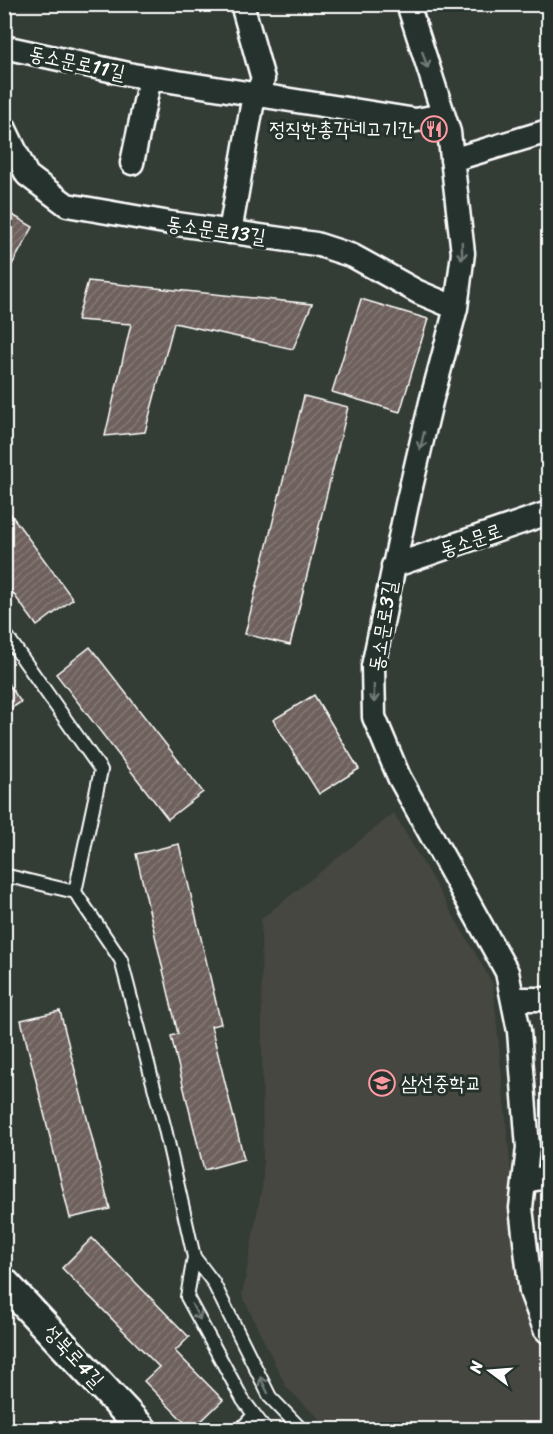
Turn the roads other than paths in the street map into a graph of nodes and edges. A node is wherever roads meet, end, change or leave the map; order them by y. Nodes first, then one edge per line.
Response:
1 (242, 4) edge
2 (408, 4) edge
3 (4, 47) edge
4 (150, 78) junction
5 (256, 95) junction
6 (443, 114) junction
7 (4, 127) edge
8 (549, 131) edge
9 (452, 160) junction
10 (132, 163) dead end
11 (230, 232) junction
12 (456, 308) junction
13 (549, 513) edge
14 (393, 566) junction
15 (4, 632) edge
16 (4, 875) edge
17 (75, 892) junction
18 (513, 999) junction
19 (549, 999) edge
20 (549, 1177) edge
21 (524, 1181) junction
22 (194, 1257) junction
23 (4, 1282) edge
24 (543, 1311) edge
25 (549, 1332) edge
26 (254, 1415) junction
27 (143, 1430) edge
28 (240, 1430) edge
29 (266, 1430) edge
30 (302, 1430) edge

1 - 5 street
2 -> 6 street, 동소문로3길
3 - 4 street, 동소문로11길
4 - 5 street, 동소문로11길
4 - 10 street, 동소문로11길
5 - 6 street, 동소문로11길
5 - 11 street
6 - 9 street, 동소문로3길
7 - 11 street, 동소문로13길
8 - 9 street
9 -> 12 street, 동소문로3길
11 - 12 street, 동소문로13길
12 -> 14 street, 동소문로3길
13 - 14 street, 동소문로
14 -> 18 street, 동소문로3길
15 - 17 lane
16 - 17 lane
17 - 22 lane
18 - 19 street
18 - 21 street, 동소문로3길
20 - 21 street
21 - 24 street, 동소문로3길
22 -> 26 lane
30 -> 22 lane
23 - 27 street, 성북로4길
24 - 25 street, 동소문로3길
26 - 28 lane
26 - 29 lane

